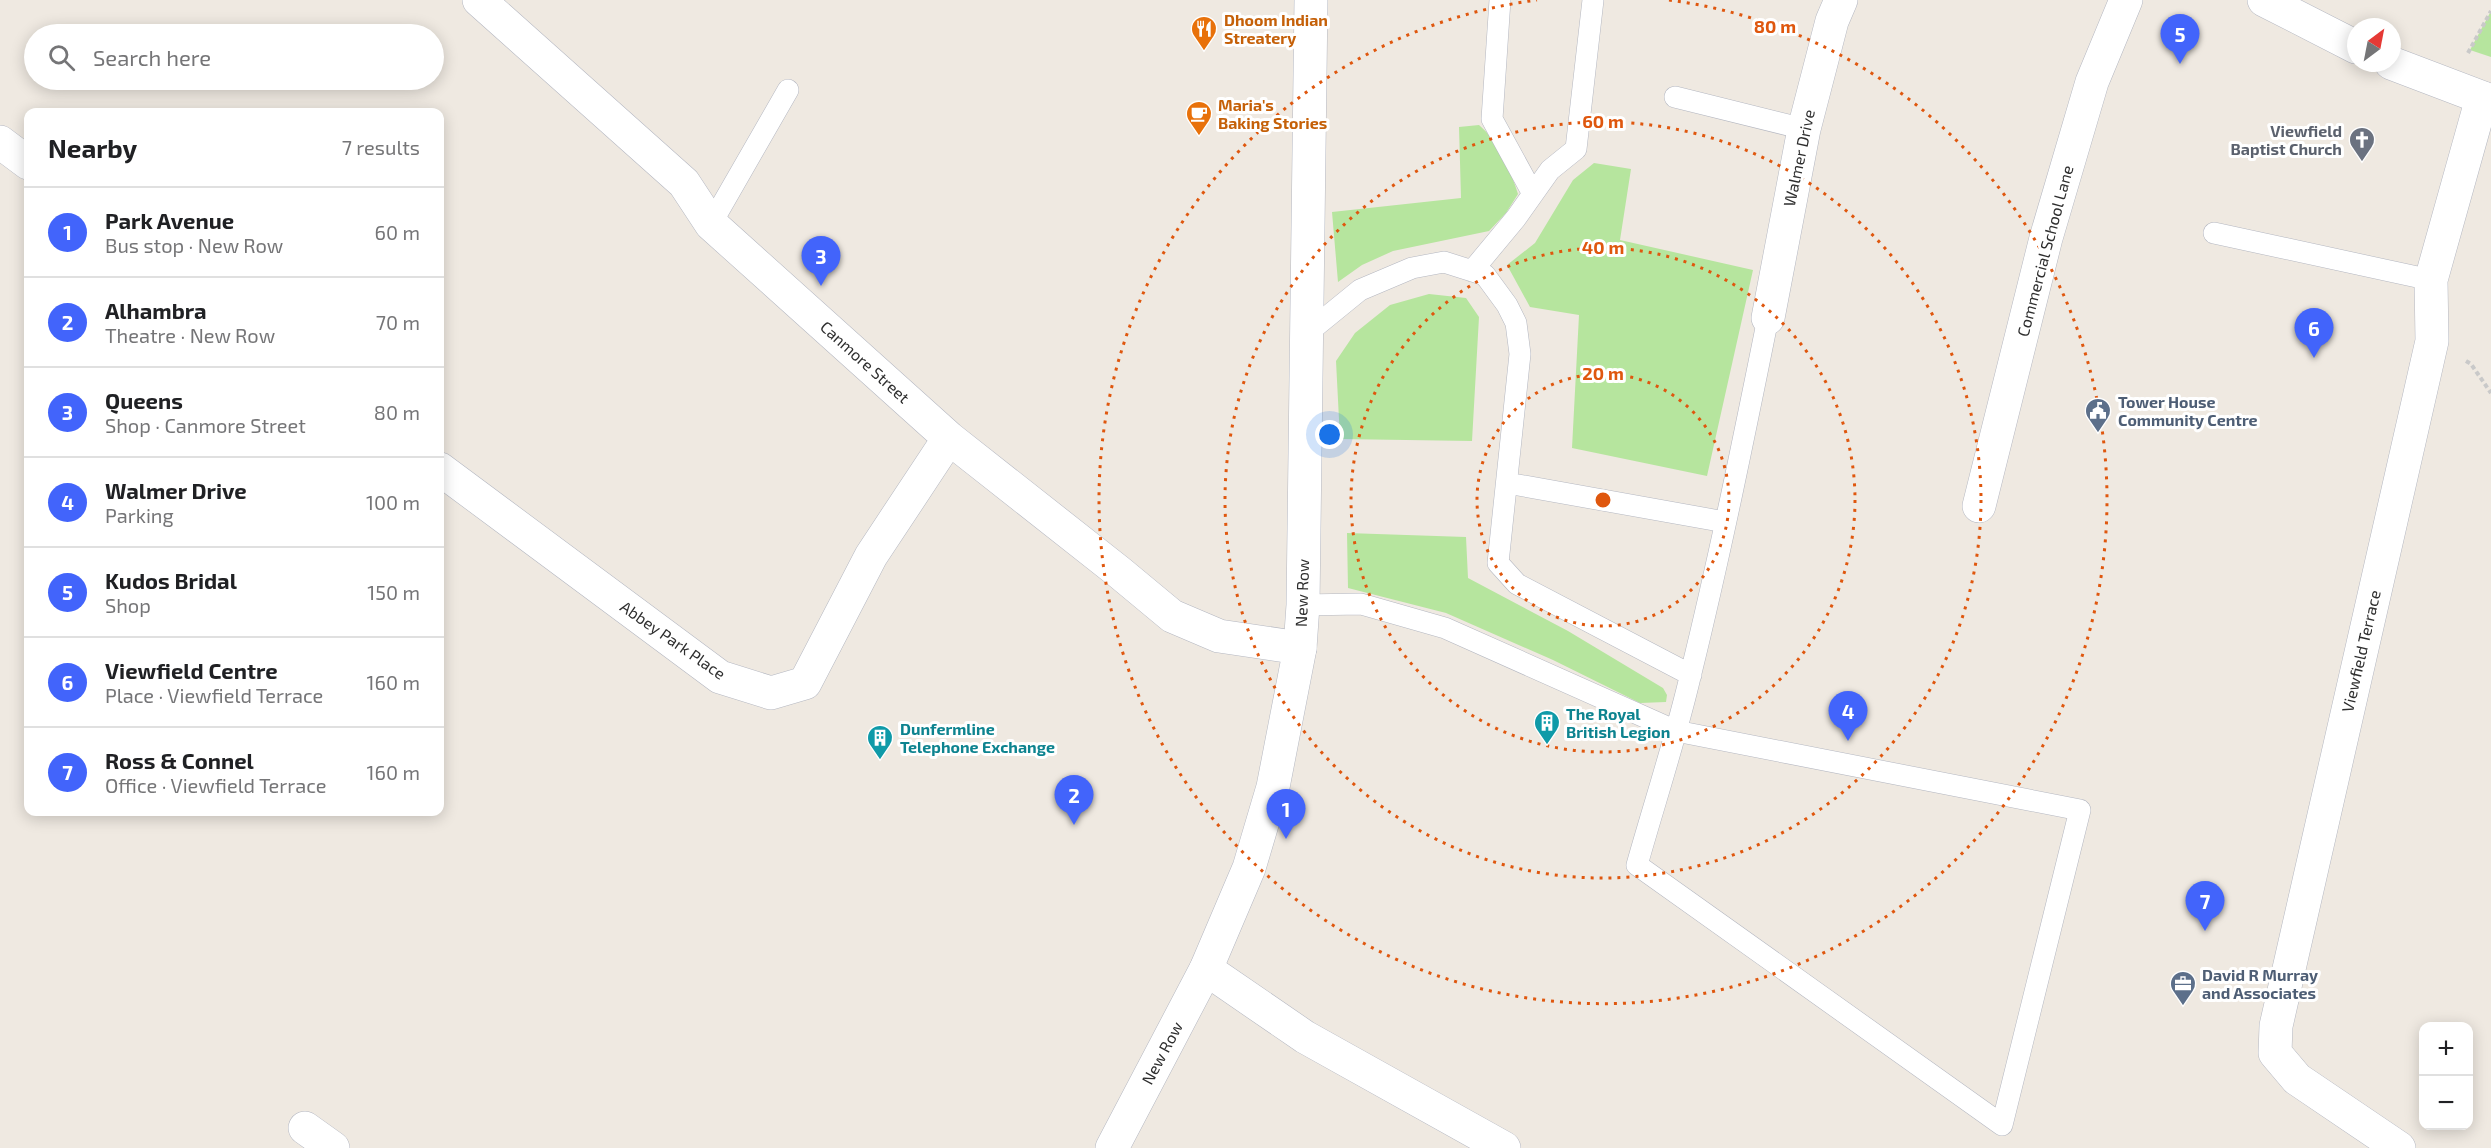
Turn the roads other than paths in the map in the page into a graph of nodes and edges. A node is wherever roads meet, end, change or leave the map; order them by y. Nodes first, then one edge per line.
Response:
1 (479, 0) edge
2 (1311, 0) edge
3 (1500, 0) edge
4 (1593, 0) edge
5 (1841, 0) edge
6 (2126, 0) edge
7 (2264, 0) edge
8 (2347, 42) edge
9 (2401, 67) edge
10 (788, 90) dead end
11 (1675, 97) dead end
12 (2487, 99) edge
13 (1804, 129) junction
14 (0, 142) edge
15 (24, 160) edge
16 (1533, 194) junction
17 (711, 224) junction
18 (2214, 233) dead end
19 (1472, 271) junction
20 (2431, 280) junction
21 (1768, 318) joint
22 (1306, 334) junction
23 (949, 438) junction
24 (444, 472) edge
25 (1507, 483) junction
26 (1979, 506) dead end
27 (1725, 522) junction
28 (1303, 605) junction
29 (1300, 648) junction
30 (1691, 675) junction
31 (1676, 731) junction
32 (1206, 969) junction
33 (305, 1128) dead end
34 (333, 1148) edge
35 (1112, 1148) edge
36 (1504, 1148) edge
37 (2399, 1148) edge

1 - 17 street, Canmore Street
2 - 22 street, New Row
3 - 16 lane
4 - 16 lane
5 - 13 street, Walmer Drive
6 - 26 street, Commercial School Lane
7 - 8 street
9 - 12 street
10 - 17 lane
11 - 13 lane
12 - 20 street, Viewfield Terrace
13 - 21 street, Walmer Drive
14 - 15 street
16 - 19 lane
17 - 23 street, Canmore Street
18 - 20 lane
19 - 22 lane
19 - 25 lane
20 - 37 street, Viewfield Terrace
21 - 27 lane
22 - 28 street, New Row
23 - 24 street, Abbey Park Place
23 - 29 street, Canmore Street
25 - 27 lane
25 - 30 lane
27 - 30 lane
28 - 29 street, New Row
28 - 31 lane
29 - 32 street, New Row
30 - 31 lane
31 - 31 lane
32 - 35 street, New Row
32 - 36 street
33 - 34 street

